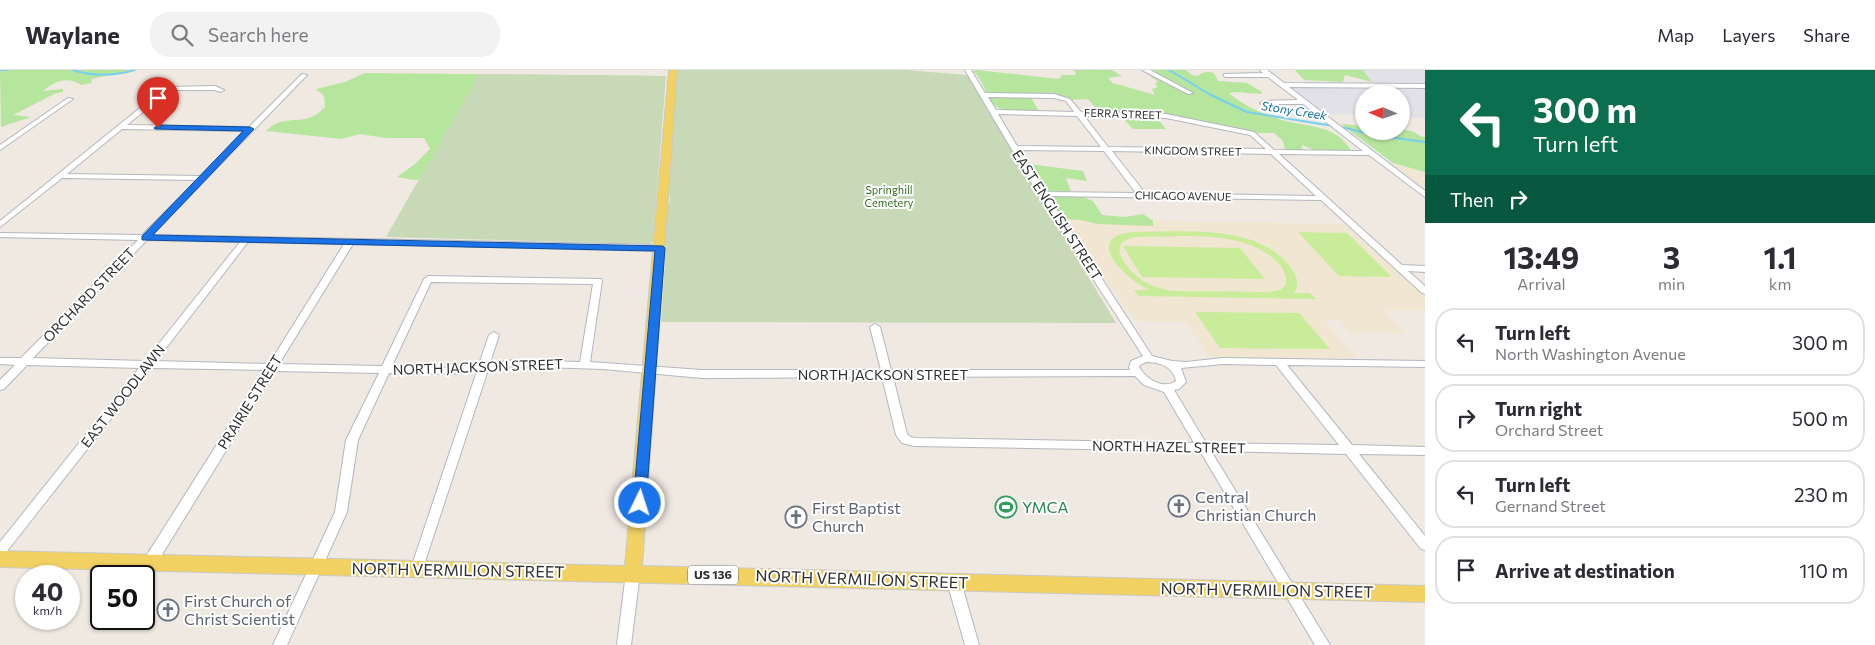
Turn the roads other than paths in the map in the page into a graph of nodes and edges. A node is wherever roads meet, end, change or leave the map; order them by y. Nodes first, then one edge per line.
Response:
1 (673, 70) edge
2 (968, 70) edge
3 (1145, 70) edge
4 (1263, 70) edge
5 (304, 75) dead end
6 (1226, 75) dead end
7 (1269, 75) junction
8 (1282, 85) junction
9 (1425, 86) edge
10 (221, 90) dead end
11 (1190, 93) dead end
12 (983, 95) junction
13 (70, 99) dead end
14 (1304, 102) junction
15 (1263, 103) dead end
16 (992, 112) junction
17 (1078, 113) junction
18 (120, 127) junction
19 (250, 129) junction
20 (0, 148) edge
21 (1014, 148) junction
22 (1108, 150) junction
23 (1273, 152) junction
24 (1371, 153) junction
25 (61, 176) junction
26 (204, 178) junction
27 (1042, 194) junction
28 (1142, 195) junction
29 (1425, 195) edge
30 (1323, 198) junction
31 (0, 225) edge
32 (0, 235) edge
33 (145, 238) junction
34 (246, 240) junction
35 (350, 242) junction
36 (660, 248) junction
37 (1400, 268) junction
38 (1425, 269) edge
39 (1425, 291) edge
40 (875, 327) dead end
41 (494, 335) dead end
42 (1149, 358) junction
43 (0, 361) edge
44 (25, 361) junction
45 (1278, 361) junction
46 (1170, 364) junction
47 (1425, 364) edge
48 (148, 365) junction
49 (584, 365) junction
50 (272, 367) junction
51 (483, 367) junction
52 (385, 370) junction
53 (650, 370) junction
54 (1137, 373) junction
55 (886, 374) junction
56 (0, 386) edge
57 (1167, 388) junction
58 (1204, 448) junction
59 (1349, 449) junction
60 (1425, 451) edge
61 (1425, 545) edge
62 (0, 551) edge
63 (0, 559) edge
64 (150, 562) junction
65 (316, 567) junction
66 (417, 568) junction
67 (633, 574) junction
68 (954, 582) junction
69 (1290, 590) junction
70 (1425, 594) edge
71 (280, 645) edge
72 (624, 645) edge
73 (972, 645) edge
74 (1323, 645) edge

1 - 36 main road
2 - 12 street, EAST ENGLISH STREET
3 - 11 street
4 - 7 street
5 - 19 street, ORCHARD STREET
6 - 7 street
7 - 8 street
8 - 9 street
8 - 14 street
10 - 18 street
12 - 16 street, EAST ENGLISH STREET
12 - 17 street
13 - 20 street
14 - 15 street
14 - 24 street
16 - 17 street, FERRA STREET
16 - 21 street, EAST ENGLISH STREET
17 - 22 street
17 - 23 street, FERRA STREET
18 - 19 street
18 - 25 street
19 - 26 street, ORCHARD STREET
21 - 22 street, KINGDOM STREET
21 - 27 street, EAST ENGLISH STREET
22 - 23 street, KINGDOM STREET
22 - 28 street
23 - 24 street, KINGDOM STREET
23 - 30 street
24 - 29 street
25 - 26 street
25 - 31 street
26 - 33 street, ORCHARD STREET
27 - 28 street, CHICAGO AVENUE
27 - 42 street, EAST ENGLISH STREET
28 - 30 street, CHICAGO AVENUE
30 - 37 street
32 - 33 street
33 - 34 street
33 - 44 street, ORCHARD STREET
34 - 35 street
34 - 48 street, EAST WOODLAWN
35 - 36 street
35 - 50 street, PRAIRIE STREET
36 - 53 main road
37 - 38 street
37 - 39 street
40 - 55 street
41 - 51 street
42 - 46 street
42 - 54 street
43 - 44 street, NORTH JACKSON STREET
44 - 48 street, NORTH JACKSON STREET
44 - 56 street, ORCHARD STREET
45 - 46 street
45 - 47 street
45 - 59 street
46 - 57 street
48 - 50 street, NORTH JACKSON STREET
48 - 62 street, EAST WOODLAWN
49 - 51 street, NORTH JACKSON STREET
49 - 52 street
49 - 53 street, NORTH JACKSON STREET
50 - 52 street, NORTH JACKSON STREET
50 - 64 street, PRAIRIE STREET
51 - 52 street, NORTH JACKSON STREET
51 - 66 street
52 - 65 street
53 - 55 street, NORTH JACKSON STREET
53 - 67 main road
54 - 55 street, NORTH JACKSON STREET
54 - 57 street
55 - 58 street, NORTH HAZEL STREET
57 - 58 street
58 - 59 street, NORTH HAZEL STREET
58 - 69 street
59 - 60 street, NORTH HAZEL STREET
59 - 61 street
63 - 64 main road, NORTH VERMILION STREET / US 136
64 - 65 main road, NORTH VERMILION STREET / US 136
65 - 66 main road, NORTH VERMILION STREET / US 136
65 - 71 street
66 - 67 main road, NORTH VERMILION STREET / US 136
67 - 68 main road, NORTH VERMILION STREET / US 136
67 - 72 street
68 - 69 main road, NORTH VERMILION STREET / US 136
68 - 73 street
69 - 70 main road, NORTH VERMILION STREET / US 136
69 - 74 street

